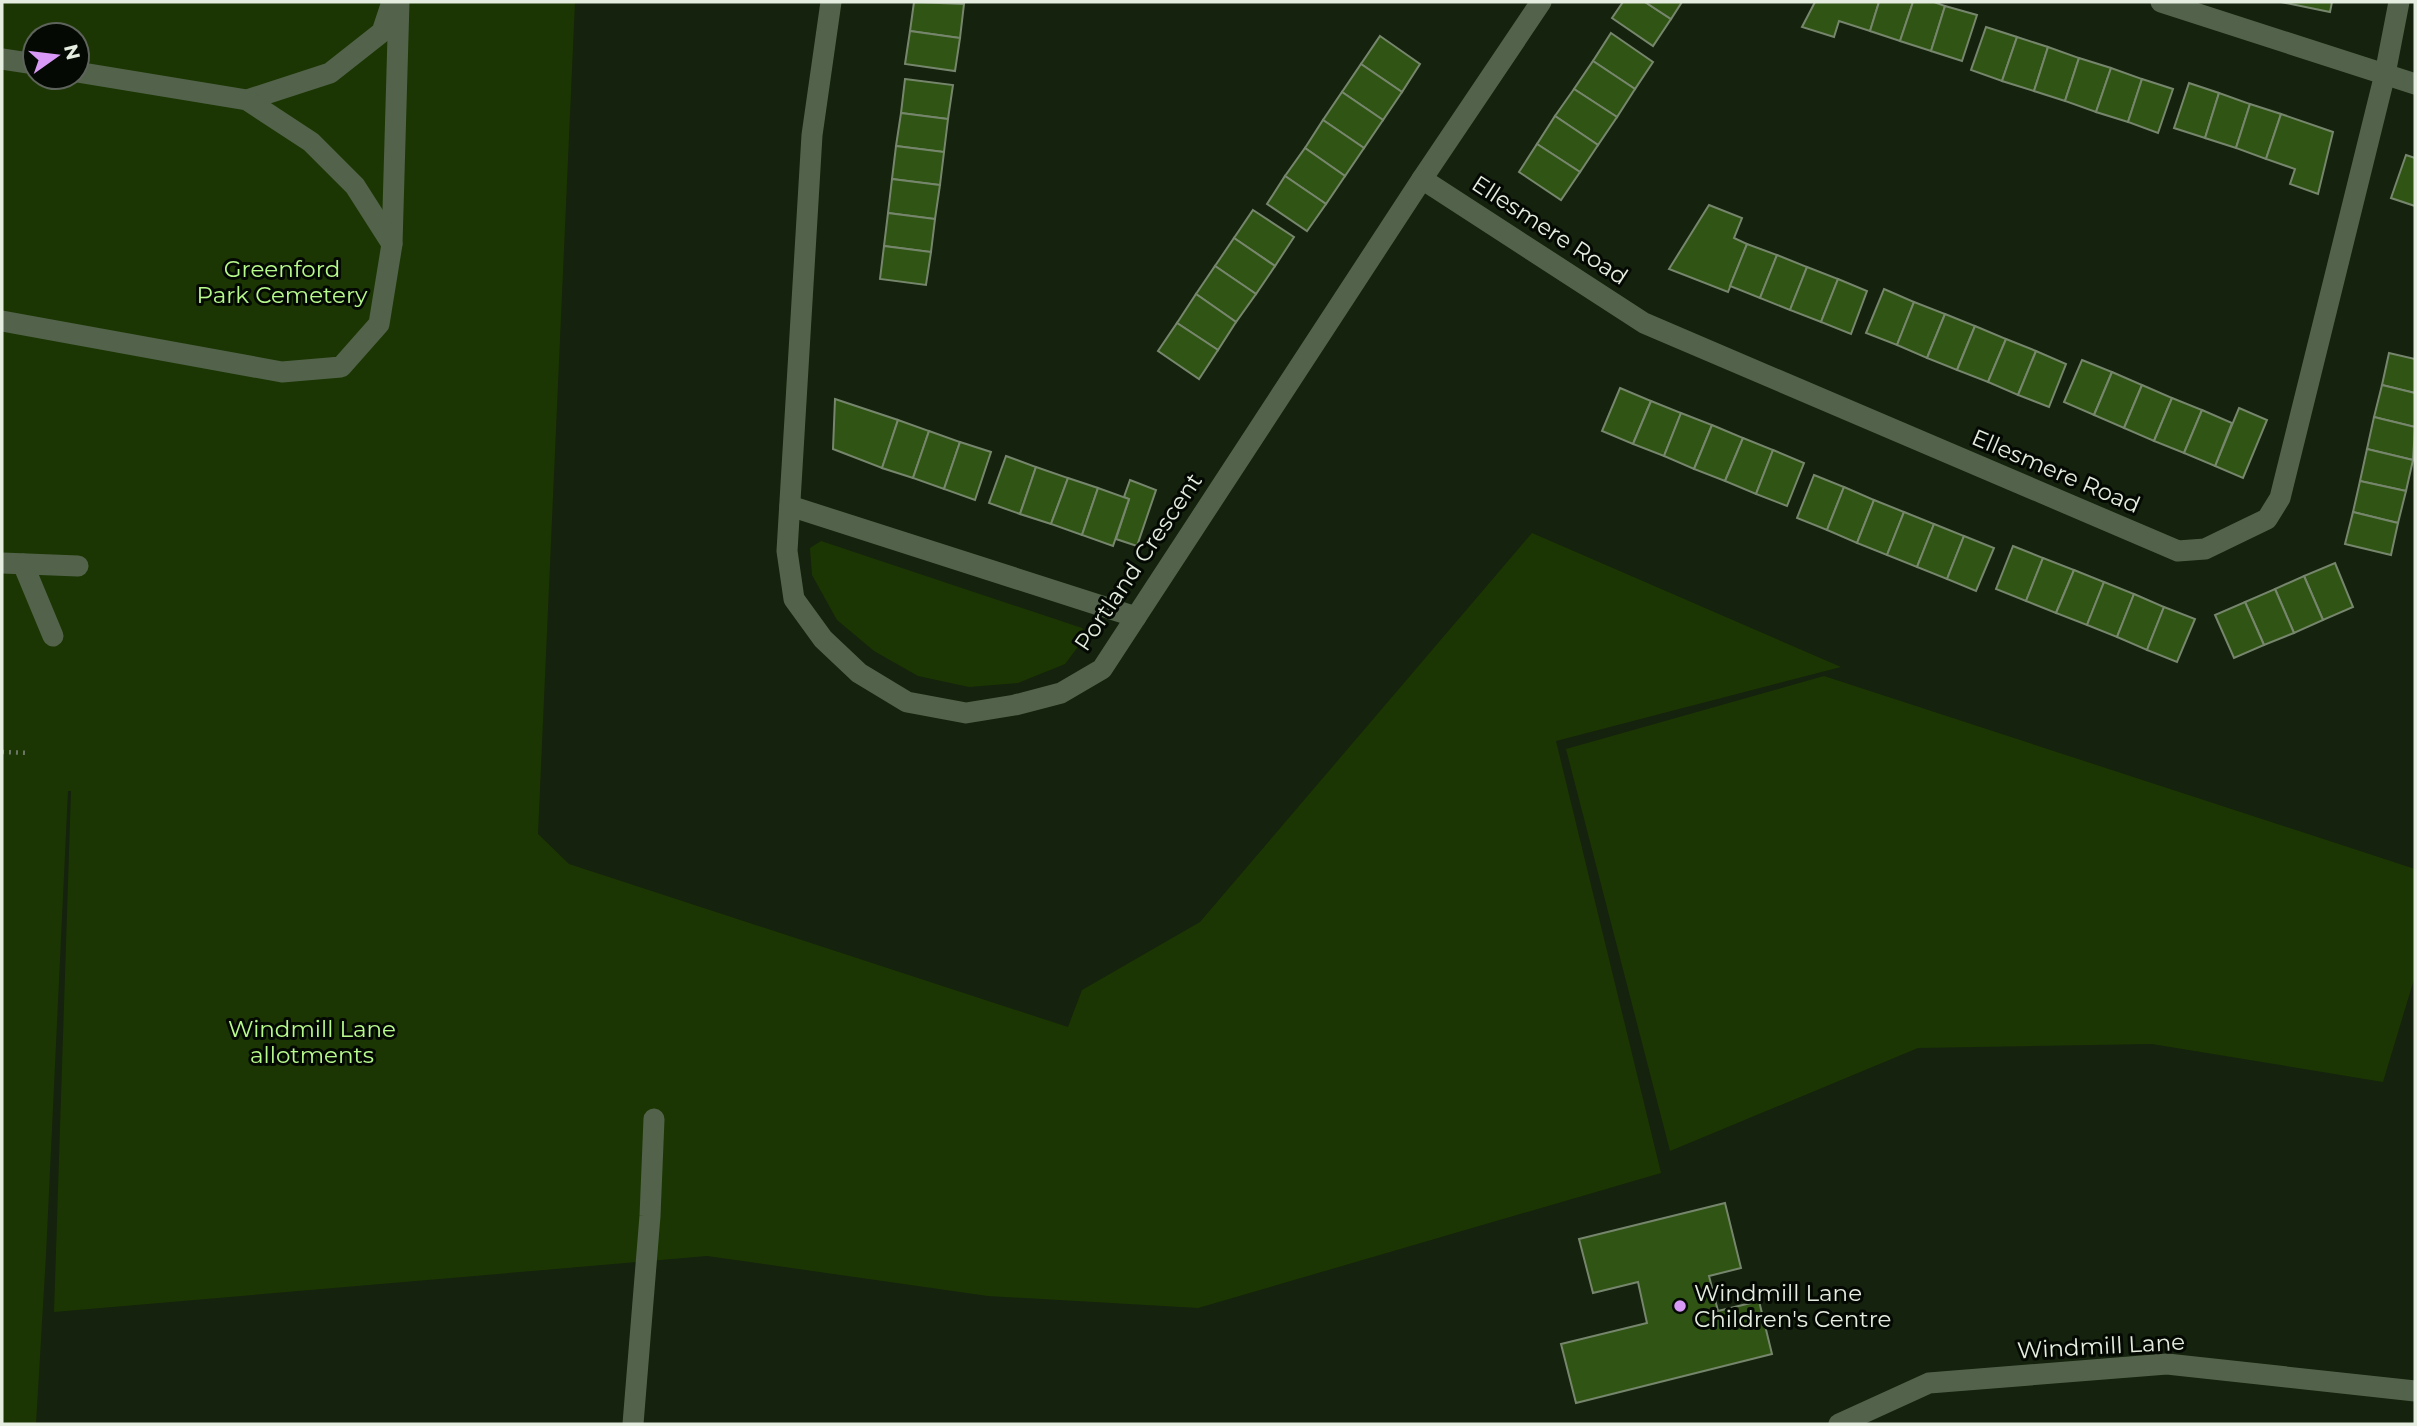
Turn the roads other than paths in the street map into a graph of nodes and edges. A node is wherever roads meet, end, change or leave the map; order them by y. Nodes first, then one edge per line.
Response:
1 (393, 2) edge
2 (400, 2) edge
3 (831, 2) edge
4 (1541, 2) edge
5 (2161, 2) edge
6 (2399, 2) edge
7 (2, 59) edge
8 (21, 62) edge
9 (91, 74) edge
10 (2385, 74) junction
11 (2415, 84) edge
12 (247, 100) junction
13 (1423, 178) junction
14 (392, 244) junction
15 (2, 321) edge
16 (790, 506) junction
17 (2, 563) edge
18 (23, 564) junction
19 (78, 566) dead end
20 (1136, 617) junction
21 (52, 636) dead end
22 (654, 1119) dead end
23 (2415, 1391) edge
24 (634, 1424) edge
25 (1839, 1424) edge

1 - 12 street
2 - 14 street
3 - 16 street, Portland Crescent
4 - 13 street, Portland Crescent
5 - 10 street
6 - 10 street, Ellesmere Road
7 - 8 street
9 - 12 street
10 - 11 street
10 - 13 street, Ellesmere Road
12 - 14 street
13 - 20 street, Portland Crescent
14 - 15 street
16 - 20 street
16 - 20 street, Portland Crescent
17 - 18 street
18 - 19 street
18 - 21 street
22 - 24 street
23 - 25 street, Windmill Lane

